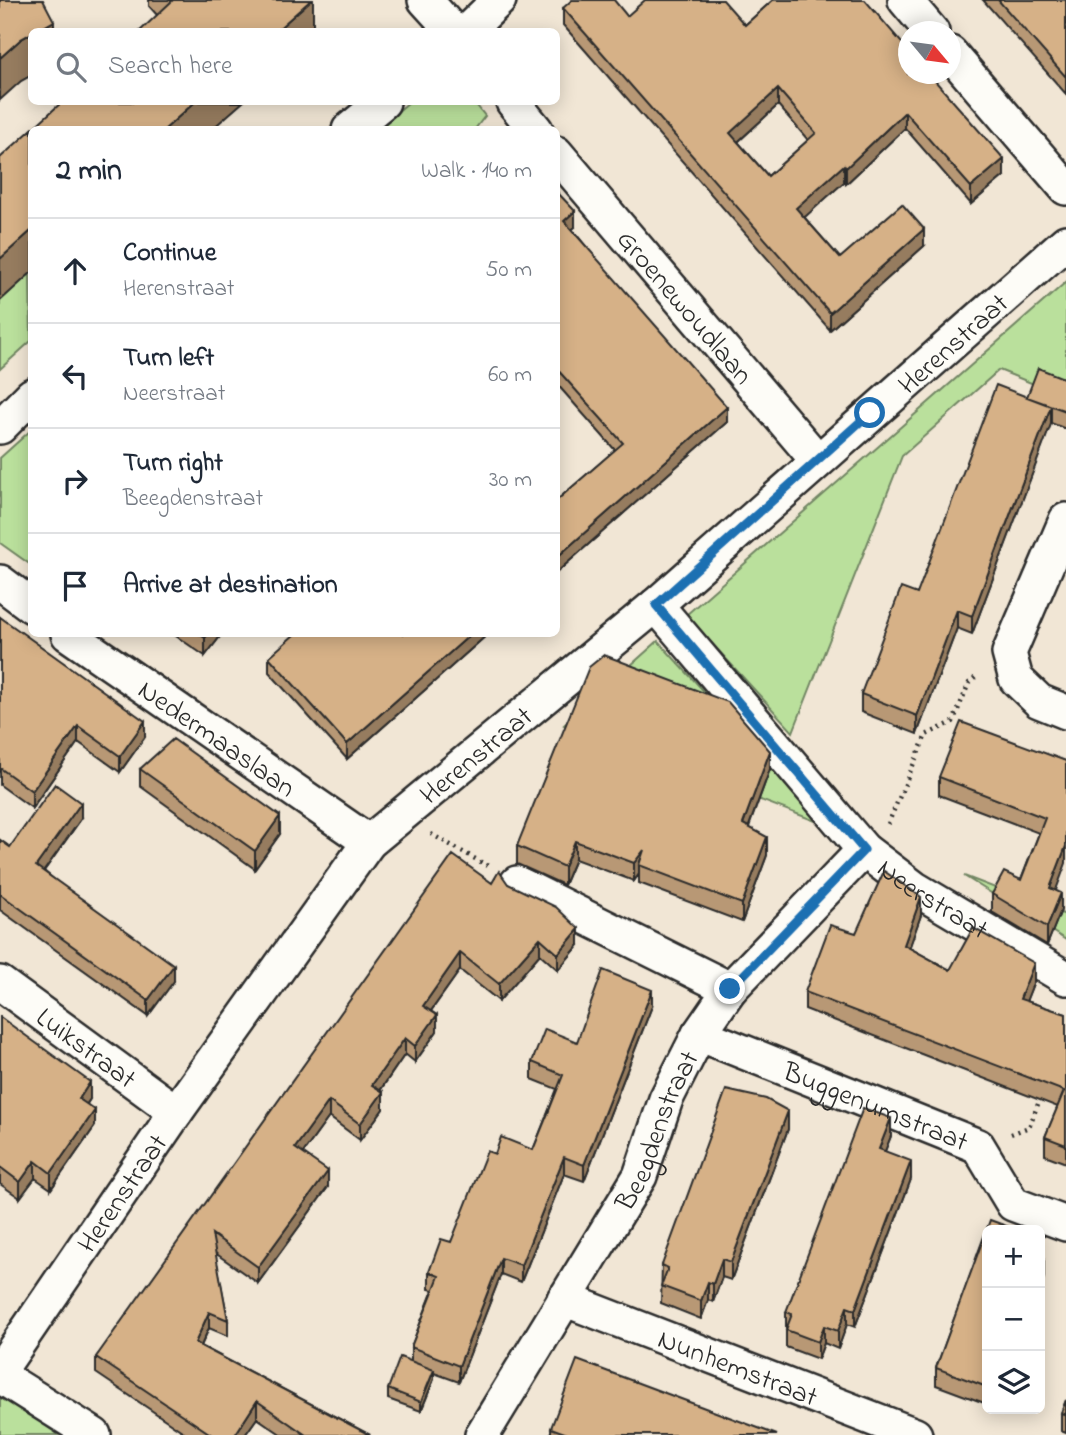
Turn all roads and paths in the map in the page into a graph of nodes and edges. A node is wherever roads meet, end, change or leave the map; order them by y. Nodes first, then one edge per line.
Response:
1 (425, 0) edge
2 (499, 0) edge
3 (905, 0) edge
4 (923, 21) edge
5 (450, 28) edge
6 (470, 28) edge
7 (961, 66) edge
8 (379, 105) edge
9 (354, 126) edge
10 (560, 158) edge
11 (1066, 188) edge
12 (1066, 242) edge
13 (28, 399) edge
14 (0, 427) edge
15 (817, 460) junction
16 (1066, 520) edge
17 (0, 582) edge
18 (28, 603) edge
19 (656, 605) junction
20 (89, 640) edge
21 (1009, 653) junction
22 (1066, 712) edge
23 (400, 816) junction
24 (369, 842) junction
25 (864, 850) junction
26 (517, 883) joint
27 (1066, 978) edge
28 (0, 983) edge
29 (730, 989) junction
30 (699, 1034) junction
31 (1043, 1092) edge
32 (176, 1112) junction
33 (978, 1146) junction
34 (1066, 1224) edge
35 (564, 1299) junction
36 (0, 1370) edge
37 (0, 1376) edge
38 (94, 1435) edge
39 (482, 1435) edge
40 (915, 1435) edge

1 - 5 street
2 - 6 street
3 - 4 street
7 - 11 street
8 - 9 street
10 - 15 street, Groenewoudlaan
12 - 15 street, Herenstraat
13 - 14 street
15 - 19 street, Herenstraat
16 - 21 street
17 - 18 street
19 - 23 street, Herenstraat
19 - 25 street, Neerstraat
20 - 24 street, Nedermaaslaan
21 - 22 street
21 - 25 path
23 - 24 street, Herenstraat
23 - 26 path
24 - 32 street, Herenstraat
25 - 27 street, Neerstraat
25 - 29 street, Beegdenstraat
26 - 29 street
28 - 32 street, Luikstraat
29 - 30 street, Beegdenstraat
30 - 33 street, Buggenumstraat
30 - 35 street, Beegdenstraat
31 - 33 path
32 - 36 street, Herenstraat
33 - 34 street, Buggenumstraat
35 - 39 street, Beegdenstraat
35 - 40 street, Nunhemstraat
37 - 38 street

